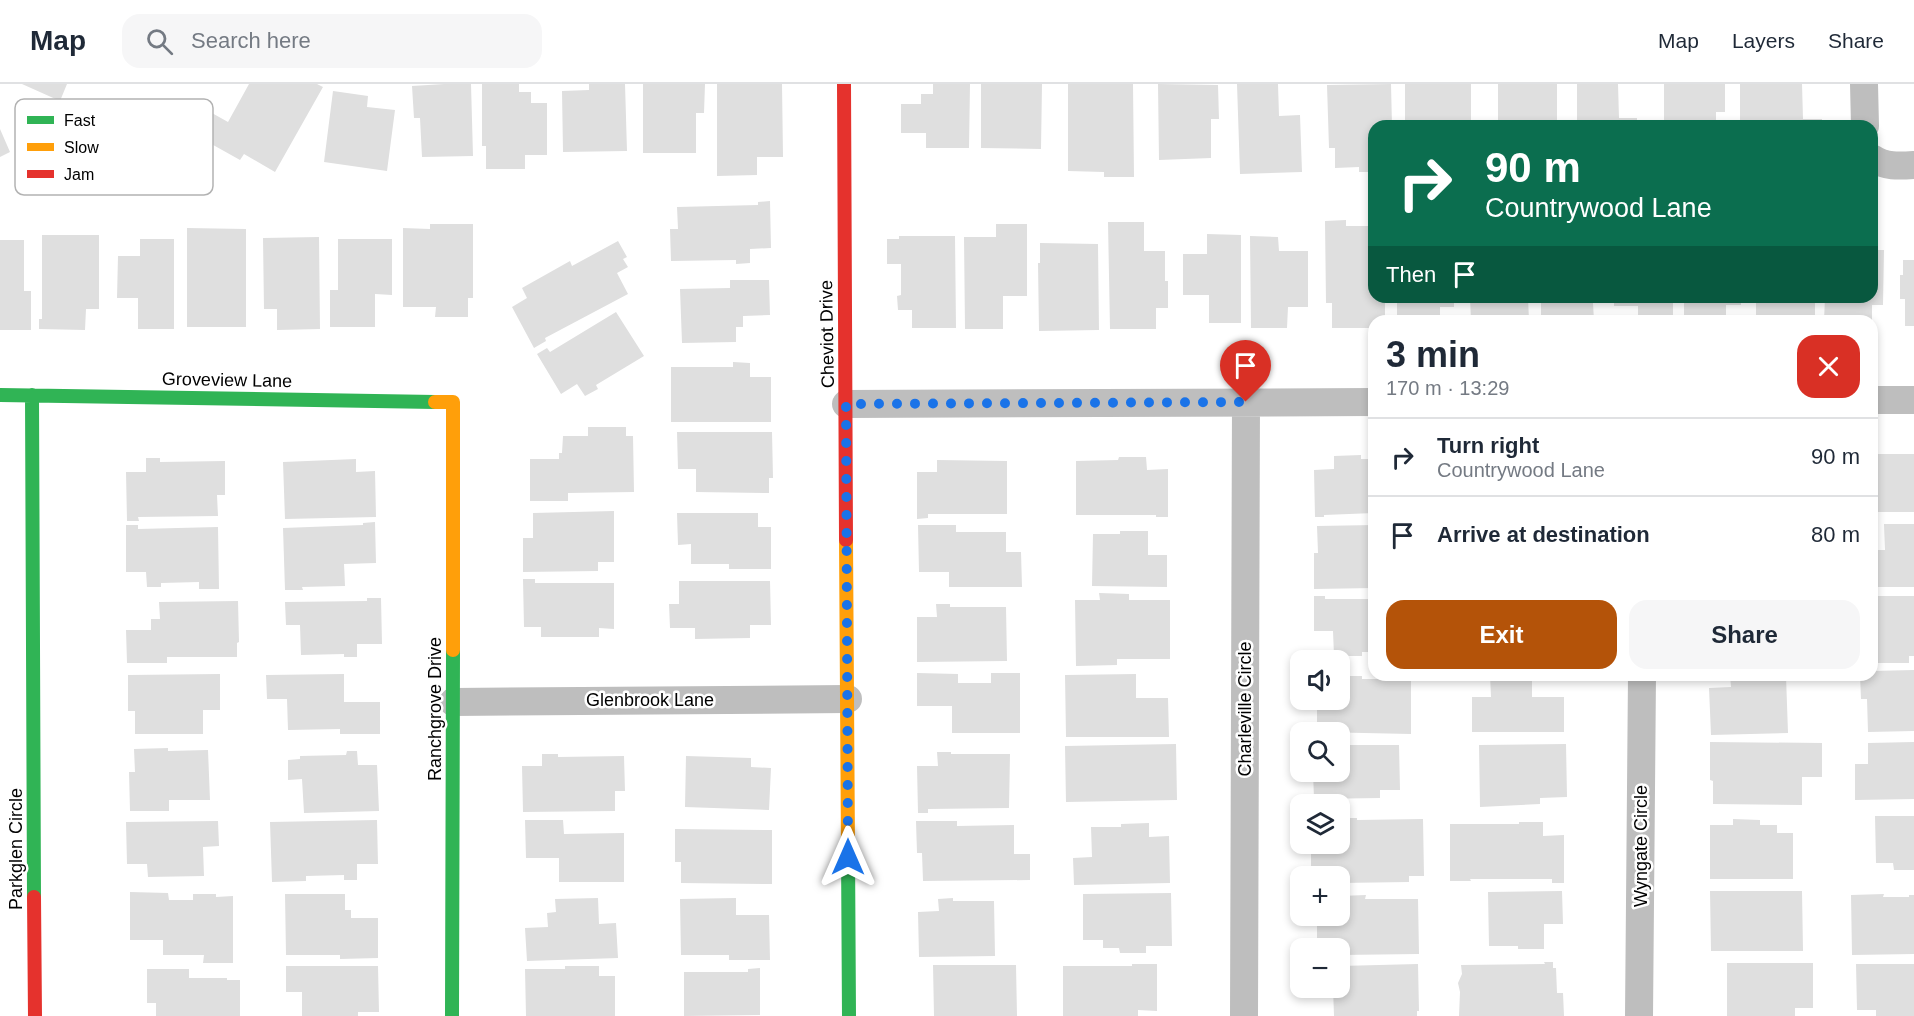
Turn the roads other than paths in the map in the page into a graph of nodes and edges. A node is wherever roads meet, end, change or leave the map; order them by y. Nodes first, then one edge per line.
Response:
1 (844, 84) edge
2 (1864, 84) edge
3 (1865, 120) edge
4 (0, 395) edge
5 (32, 395) junction
6 (1878, 400) edge
7 (1914, 400) edge
8 (453, 402) joint
9 (1246, 402) junction
10 (1368, 402) edge
11 (846, 404) junction
12 (1642, 681) edge
13 (848, 699) junction
14 (453, 702) junction
15 (34, 1016) edge
16 (452, 1016) edge
17 (849, 1016) edge
18 (1244, 1016) edge
19 (1639, 1016) edge

1 - 11 street, Cheviot Drive
2 - 3 street
4 - 5 street, Groveview Lane
5 - 8 street, Groveview Lane
5 - 15 street, Parkglen Circle
6 - 7 street
8 - 14 street, Ranchgrove Drive
9 - 10 street
9 - 11 street
9 - 18 street, Charleville Circle
11 - 13 street, Cheviot Drive
12 - 19 street, Wyngate Circle
13 - 14 street, Glenbrook Lane
13 - 17 street, Cheviot Drive
14 - 16 street, Ranchgrove Drive

